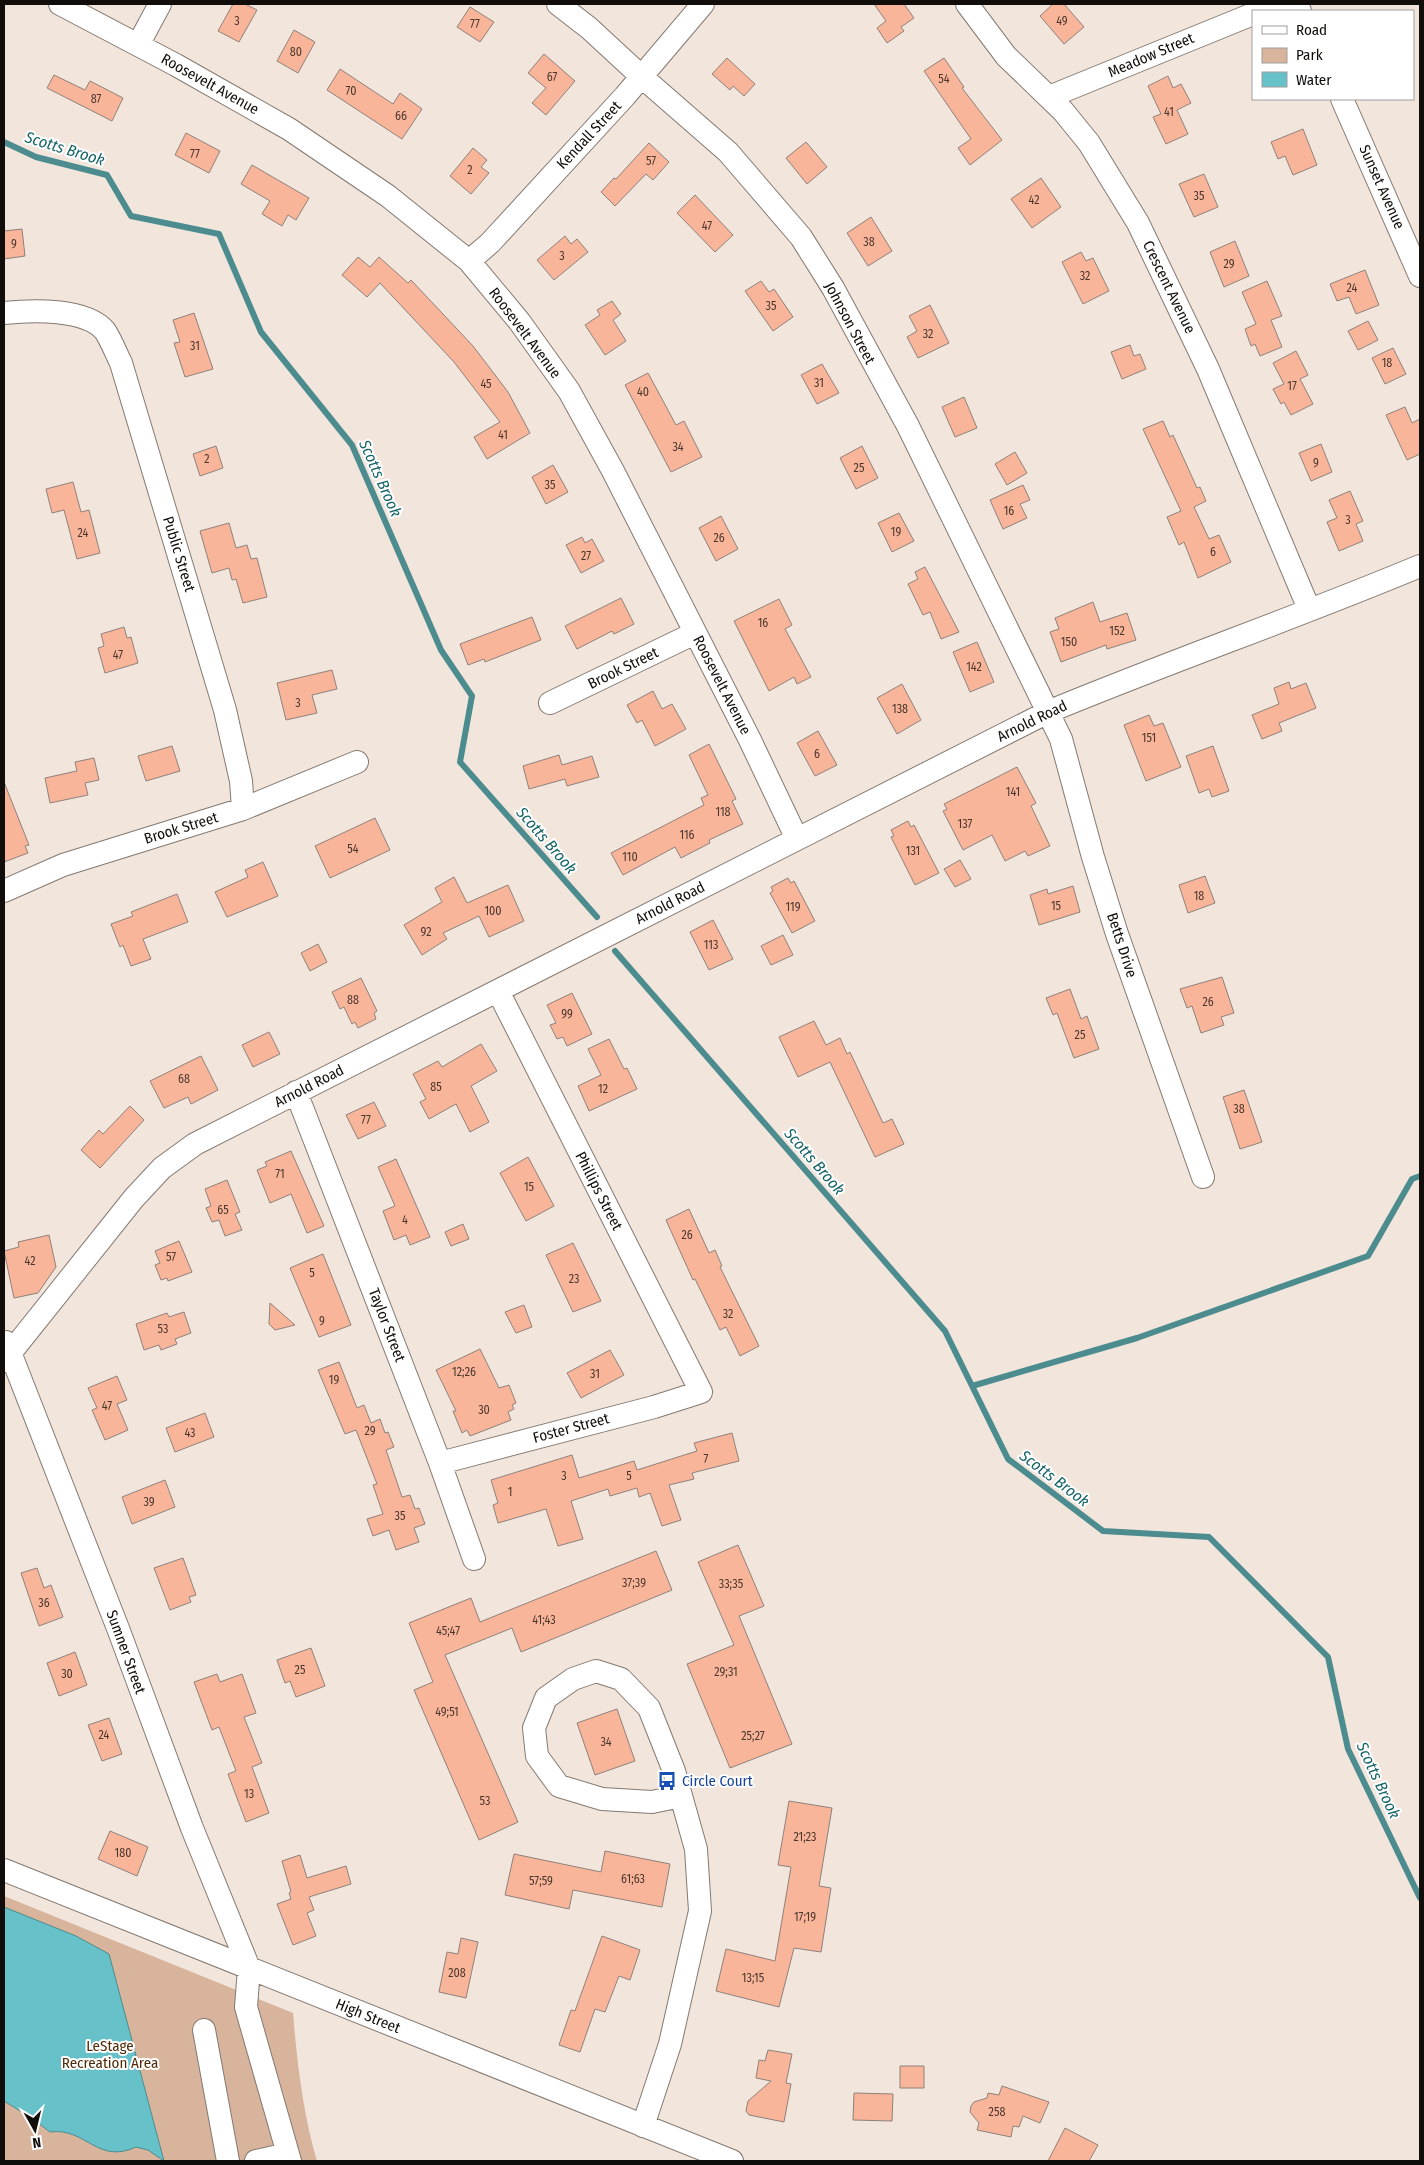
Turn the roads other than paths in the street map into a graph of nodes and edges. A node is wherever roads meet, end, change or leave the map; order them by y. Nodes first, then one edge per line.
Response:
1 (60, 4) edge
2 (160, 4) edge
3 (558, 4) edge
4 (703, 4) edge
5 (967, 4) edge
6 (1280, 4) edge
7 (1262, 10) edge
8 (1252, 14) edge
9 (138, 45) junction
10 (642, 77) junction
11 (1050, 97) junction
12 (1342, 100) edge
13 (469, 261) junction
14 (1420, 276) edge
15 (4, 313) edge
16 (1420, 566) edge
17 (1309, 609) junction
18 (695, 633) junction
19 (550, 703) dead end
20 (1048, 712) junction
21 (357, 762) dead end
22 (242, 809) junction
23 (796, 839) junction
24 (4, 891) edge
25 (498, 991) junction
26 (296, 1092) junction
27 (1203, 1176) dead end
28 (6, 1350) edge
29 (701, 1392) joint
30 (440, 1463) junction
31 (474, 1559) dead end
32 (681, 1796) junction
33 (4, 1870) edge
34 (249, 1968) junction
35 (204, 2030) dead end
36 (643, 2126) junction
37 (289, 2158) edge
38 (228, 2161) edge
39 (256, 2161) edge
40 (732, 2161) edge

1 - 9 street, Roosevelt Avenue
2 - 9 street
3 - 10 street, Johnson Street
4 - 10 street, Kendall Street
5 - 11 street, Crescent Avenue
6 - 7 street
8 - 11 street, Meadow Street
9 - 13 street, Roosevelt Avenue
10 - 13 street, Kendall Street
10 - 20 street, Johnson Street
11 - 17 street, Crescent Avenue
12 - 14 street, Sunset Avenue
13 - 18 street, Roosevelt Avenue
15 - 22 street, Public Street
16 - 17 street, Arnold Road
17 - 20 street, Arnold Road
18 - 19 street, Brook Street
18 - 23 street, Roosevelt Avenue
20 - 23 street, Arnold Road
20 - 27 street, Betts Drive
21 - 22 street, Brook Street
22 - 24 street, Brook Street
23 - 25 street, Arnold Road
25 - 26 street, Arnold Road
25 - 29 street, Phillips Street
26 - 28 street, Arnold Road
26 - 30 street, Taylor Street
28 - 34 street, Sumner Street
29 - 30 street, Foster Street
30 - 31 street, Taylor Street
32 - 32 street
32 - 36 street
33 - 34 street, High Street
34 - 36 street, High Street
34 - 37 street
35 - 38 street
36 - 40 street, High Street
37 - 39 street

